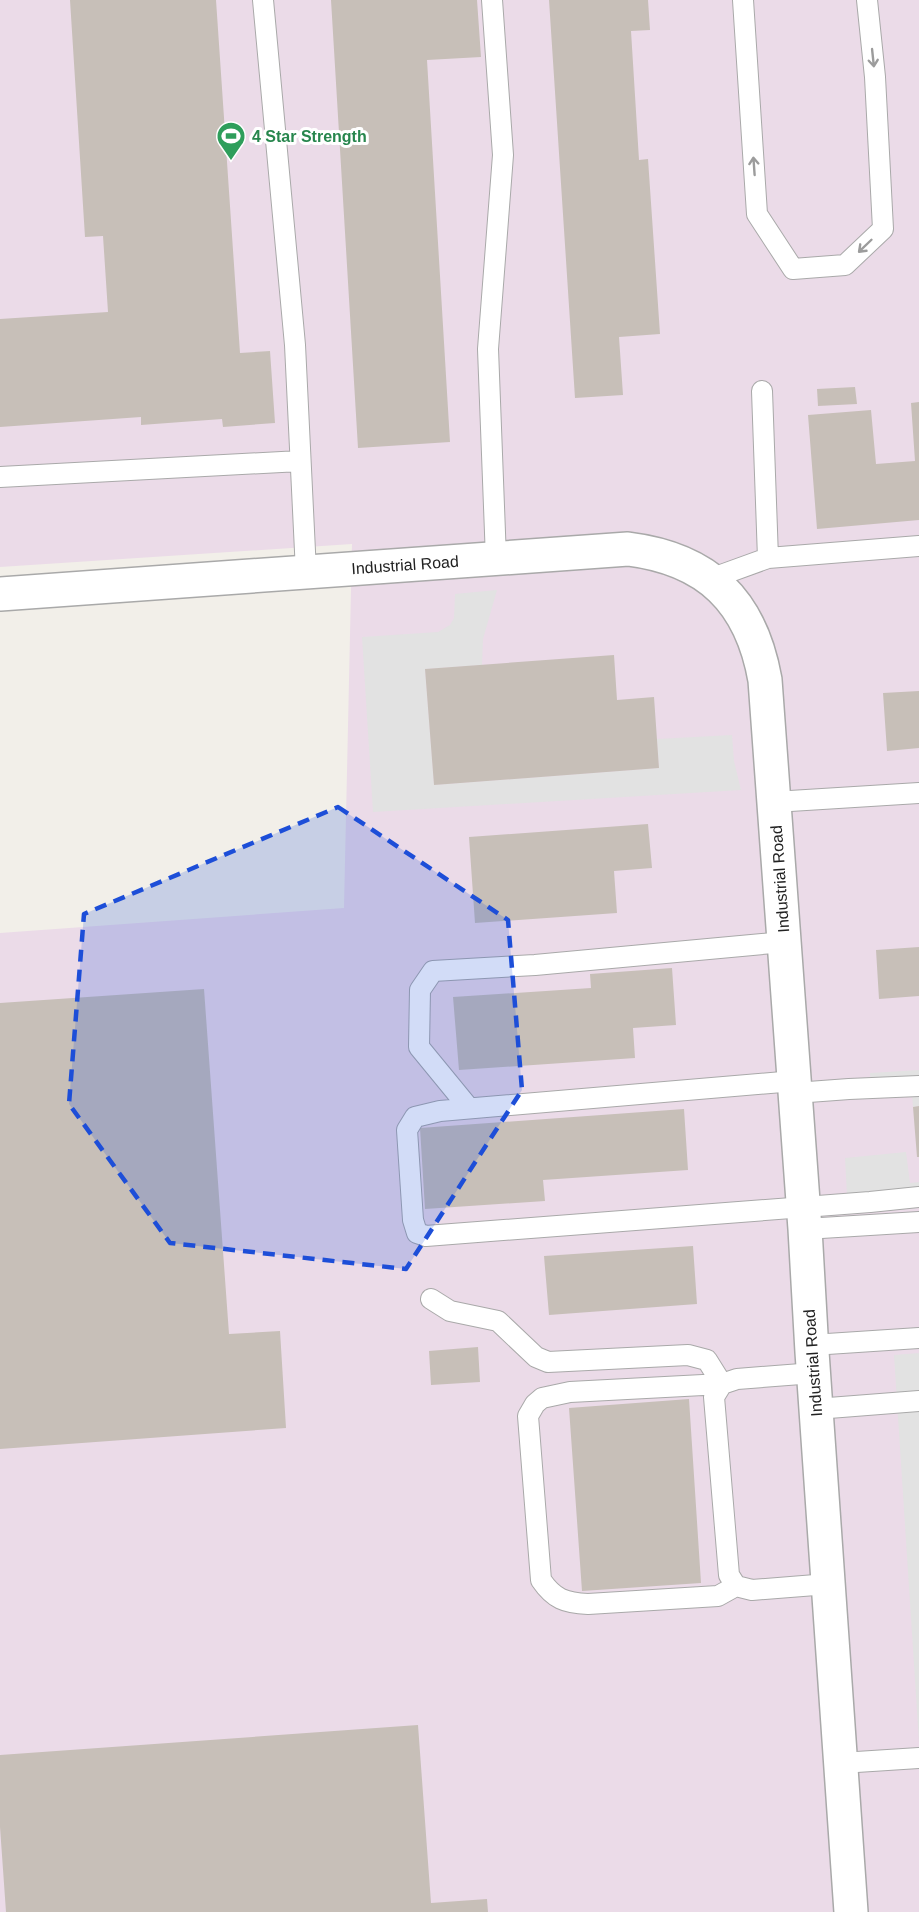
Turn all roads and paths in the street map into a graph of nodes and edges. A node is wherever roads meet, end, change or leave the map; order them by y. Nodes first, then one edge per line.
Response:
1 (263, 0) edge
2 (492, 0) edge
3 (743, 0) edge
4 (867, 0) edge
5 (762, 391) dead end
6 (300, 461) junction
7 (0, 477) edge
8 (919, 546) edge
9 (768, 558) junction
10 (496, 559) junction
11 (306, 572) junction
12 (710, 579) junction
13 (0, 594) edge
14 (919, 794) edge
15 (774, 802) junction
16 (784, 942) junction
17 (919, 1086) edge
18 (795, 1087) junction
19 (469, 1108) junction
20 (919, 1197) edge
21 (805, 1217) junction
22 (919, 1222) edge
23 (430, 1299) dead end
24 (919, 1338) edge
25 (813, 1359) junction
26 (722, 1384) junction
27 (919, 1401) edge
28 (816, 1409) junction
29 (828, 1584) junction
30 (736, 1586) junction
31 (919, 1758) edge
32 (840, 1763) junction
33 (851, 1912) edge

1 - 6 lane
2 - 10 lane
4 -> 3 lane
5 - 9 lane
6 - 7 lane
6 - 11 lane
8 - 9 lane
9 - 12 lane
10 - 11 street, Industrial Road
10 - 12 street, Industrial Road
11 - 13 street, Industrial Road
12 - 15 street, Industrial Road
14 - 15 lane
15 - 16 street, Industrial Road
16 - 18 street, Industrial Road
16 - 19 lane
17 - 18 lane
18 - 19 lane
18 - 21 street, Industrial Road
19 - 21 lane
20 - 21 lane
21 - 22 lane
21 - 25 street, Industrial Road
23 - 26 lane
24 - 25 lane
25 - 26 lane
25 - 28 street, Industrial Road
26 - 30 lane
26 - 30 lane
27 - 28 lane
28 - 29 street, Industrial Road
29 - 30 lane
29 - 32 street, Industrial Road
31 - 32 lane
32 - 33 street, Industrial Road

